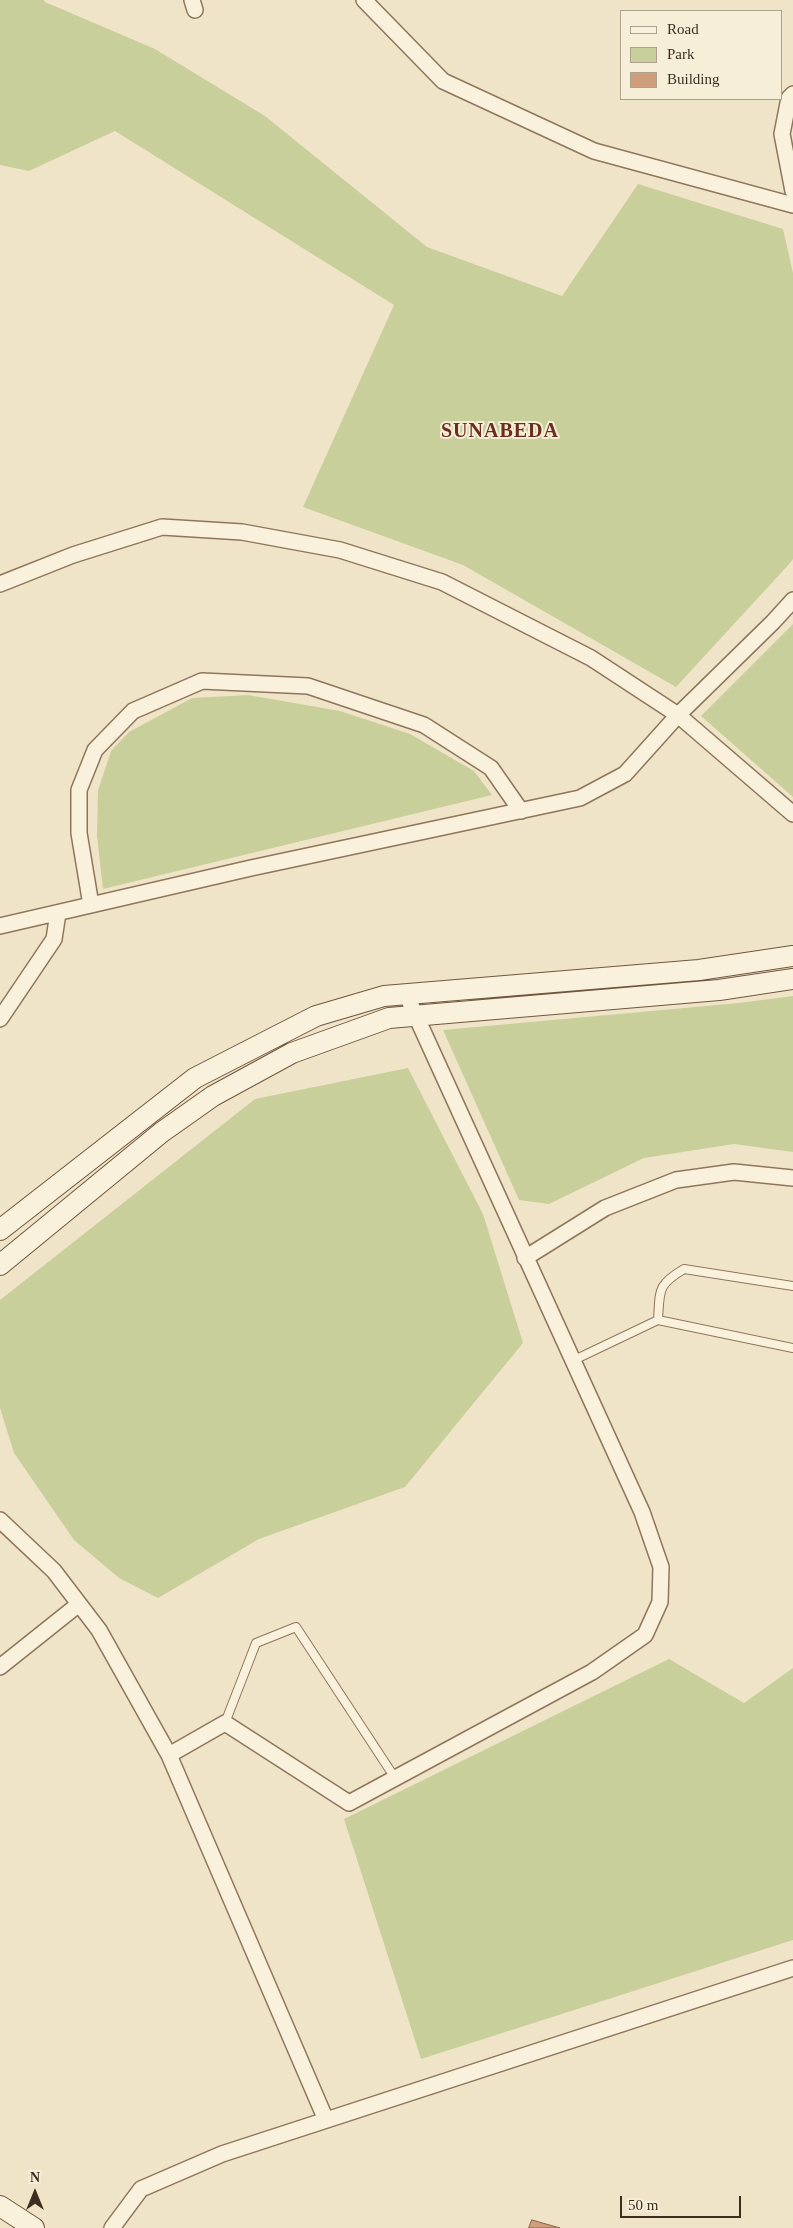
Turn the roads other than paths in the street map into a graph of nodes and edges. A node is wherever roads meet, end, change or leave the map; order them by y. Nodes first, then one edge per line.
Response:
1 (364, 0) edge
2 (793, 94) edge
3 (793, 191) edge
4 (793, 206) edge
5 (0, 584) edge
6 (793, 600) edge
7 (678, 714) junction
8 (521, 811) junction
9 (793, 814) edge
10 (90, 905) junction
11 (58, 913) junction
12 (0, 926) edge
13 (793, 956) edge
14 (793, 979) edge
15 (406, 994) junction
16 (416, 1016) junction
17 (0, 1019) edge
18 (793, 1178) edge
19 (0, 1230) edge
20 (525, 1258) junction
21 (0, 1265) edge
22 (793, 1286) edge
23 (658, 1320) junction
24 (793, 1348) edge
25 (572, 1361) junction
26 (0, 1520) edge
27 (79, 1604) junction
28 (0, 1667) edge
29 (225, 1723) junction
30 (169, 1755) junction
31 (395, 1778) junction
32 (793, 1968) edge
33 (326, 2120) junction
34 (0, 2206) edge
35 (34, 2228) edge
36 (112, 2228) edge

1 - 4 street
2 - 3 street
5 - 7 street
6 - 7 street
7 - 8 street
7 - 9 street
8 - 10 street
8 - 10 street
10 - 11 street
11 - 12 street
11 - 17 street
13 - 15 street
14 - 16 street
15 - 16 street
15 - 19 street
16 - 20 street
16 - 21 street
18 - 20 street
20 - 25 street
22 - 23 lane
23 - 24 lane
23 - 25 lane
25 - 31 street
26 - 27 street
27 - 28 street
27 - 30 street
29 - 30 street
29 - 31 street
29 - 31 lane
30 - 33 street
32 - 33 street
33 - 36 street
34 - 35 street

